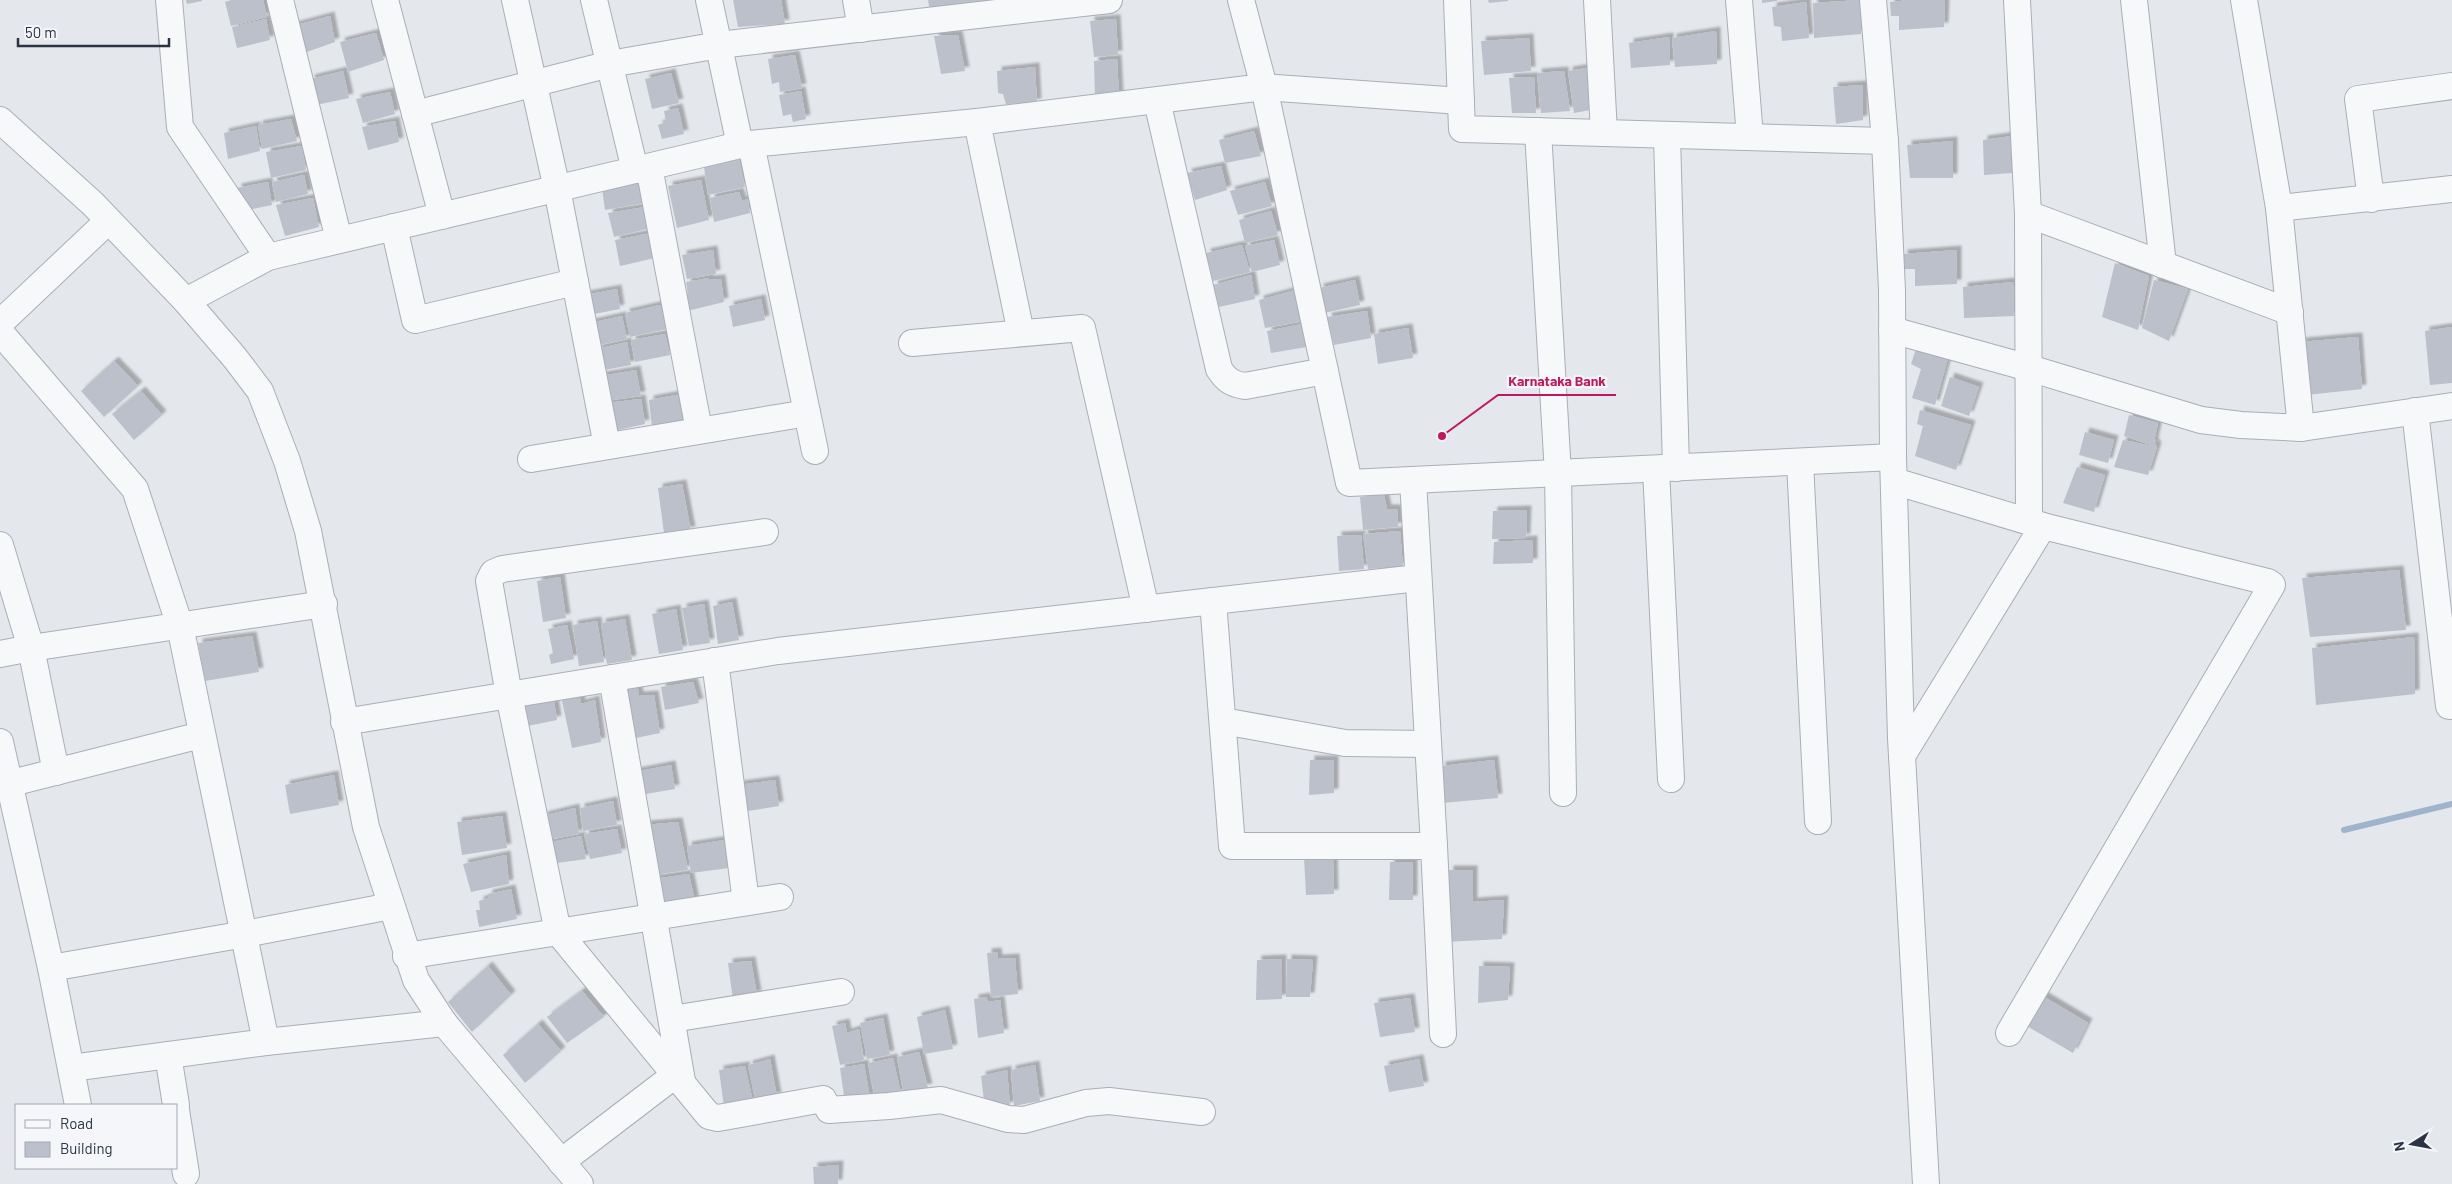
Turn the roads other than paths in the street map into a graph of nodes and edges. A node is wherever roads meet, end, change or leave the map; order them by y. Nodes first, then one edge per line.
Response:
1 (169, 0) edge
2 (280, 0) edge
3 (385, 0) edge
4 (515, 0) edge
5 (594, 0) edge
6 (709, 0) edge
7 (856, 0) edge
8 (1110, 0) edge
9 (1241, 0) edge
10 (1457, 0) edge
11 (1597, 0) edge
12 (1739, 0) edge
13 (1873, 0) edge
14 (2017, 0) edge
15 (2134, 0) edge
16 (2244, 0) edge
17 (861, 29) junction
18 (719, 45) junction
19 (610, 64) junction
20 (533, 82) junction
21 (2452, 86) edge
22 (1264, 87) junction
23 (1157, 101) junction
24 (1461, 101) junction
25 (415, 114) junction
26 (0, 120) edge
27 (976, 122) junction
28 (1538, 131) junction
29 (1604, 133) junction
30 (1667, 135) junction
31 (1750, 137) junction
32 (1885, 141) junction
33 (746, 144) junction
34 (642, 168) junction
35 (557, 188) junction
36 (2452, 189) edge
37 (2371, 199) junction
38 (2279, 208) junction
39 (2028, 214) junction
40 (442, 216) junction
41 (108, 221) junction
42 (394, 227) junction
43 (340, 240) junction
44 (268, 257) junction
45 (2163, 265) junction
46 (575, 282) junction
47 (186, 301) junction
48 (2290, 312) junction
49 (0, 323) edge
50 (1892, 330) junction
51 (0, 332) edge
52 (1021, 333) junction
53 (912, 343) dead end
54 (2029, 368) junction
55 (1325, 371) junction
56 (2452, 406) edge
57 (2415, 411) junction
58 (807, 413) junction
59 (2301, 428) junction
60 (699, 430) junction
61 (607, 446) junction
62 (815, 451) dead end
63 (531, 459) dead end
64 (1800, 462) junction
65 (1666, 468) junction
66 (1893, 469) junction
67 (1558, 474) junction
68 (1412, 480) junction
69 (2036, 524) junction
70 (764, 532) dead end
71 (0, 546) edge
72 (1418, 578) junction
73 (1213, 601) junction
74 (324, 604) junction
75 (1146, 609) junction
76 (180, 626) junction
77 (32, 648) junction
78 (0, 654) edge
79 (715, 662) junction
80 (612, 678) junction
81 (509, 695) junction
82 (2449, 706) dead end
83 (1223, 721) junction
84 (344, 722) junction
85 (201, 736) junction
86 (0, 742) edge
87 (1428, 744) junction
88 (1902, 756) junction
89 (56, 772) junction
90 (1670, 779) dead end
91 (5, 785) edge
92 (1563, 793) dead end
93 (1818, 821) dead end
94 (1434, 846) junction
95 (780, 897) dead end
96 (746, 902) junction
97 (391, 906) junction
98 (653, 918) junction
99 (558, 932) junction
100 (245, 934) junction
101 (406, 956) junction
102 (51, 968) junction
103 (841, 992) dead end
104 (672, 1019) junction
105 (444, 1023) junction
106 (2009, 1033) dead end
107 (1443, 1034) dead end
108 (266, 1042) junction
109 (168, 1055) junction
110 (71, 1068) junction
111 (679, 1078) junction
112 (78, 1104) edge
113 (176, 1104) edge
114 (1202, 1112) dead end
115 (178, 1123) edge
116 (186, 1174) dead end
117 (571, 1174) edge
118 (1926, 1184) edge

1 - 44 street
2 - 43 street
3 - 25 street
4 - 20 street
5 - 19 street
6 - 18 street
7 - 17 street
8 - 17 street
9 - 22 street
10 - 24 street
11 - 29 street
12 - 31 street
13 - 32 street
14 - 39 street
15 - 45 street
16 - 38 street
17 - 18 street
18 - 19 street
18 - 33 street
19 - 20 street
19 - 34 street
20 - 25 street
20 - 35 street
21 - 37 street
22 - 23 street
22 - 24 street
22 - 55 street
23 - 27 street
23 - 55 street
24 - 28 street
25 - 40 street
26 - 41 street
27 - 33 street
27 - 52 street
28 - 29 street
28 - 67 street
29 - 30 street
30 - 31 street
30 - 65 street
31 - 32 street
32 - 50 street
33 - 34 street
33 - 58 street
34 - 35 street
34 - 60 street
35 - 40 street
35 - 46 street
36 - 37 street
37 - 38 street
38 - 48 street
39 - 45 street
39 - 54 street
40 - 42 street
41 - 47 street
41 - 49 street
42 - 43 street
42 - 46 street
43 - 44 street
44 - 47 street
45 - 48 street
46 - 61 street
47 - 74 street
48 - 59 street
50 - 54 street
50 - 66 street
51 - 76 street
52 - 53 street
52 - 75 street
54 - 59 street
54 - 69 street
55 - 68 street
56 - 57 street
57 - 59 street
57 - 82 street
58 - 60 street
58 - 62 street
60 - 61 street
61 - 63 street
64 - 65 street
64 - 66 street
64 - 93 street
65 - 67 street
65 - 90 street
66 - 69 street
66 - 88 street
67 - 68 street
67 - 92 street
68 - 72 street
69 - 88 street
69 - 106 street
70 - 81 street
71 - 77 street
72 - 73 street
72 - 87 street
73 - 75 street
73 - 83 street
74 - 76 street
74 - 84 street
75 - 79 street
76 - 77 street
76 - 85 street
77 - 78 street
77 - 89 street
79 - 80 street
79 - 96 street
80 - 81 street
80 - 98 street
81 - 84 street
81 - 99 street
83 - 87 street
83 - 94 street
84 - 97 street
85 - 89 street
85 - 100 street
86 - 91 street
87 - 94 street
88 - 118 street
89 - 91 street
91 - 102 street
94 - 107 street
95 - 96 street
96 - 98 street
97 - 100 street
97 - 101 street
98 - 99 street
98 - 104 street
99 - 101 street
99 - 111 street
100 - 102 street
100 - 108 street
101 - 105 street
102 - 110 street
103 - 104 street
104 - 111 street
105 - 108 street
105 - 117 street
108 - 109 street
109 - 110 street
109 - 113 street
110 - 112 street
111 - 114 street
111 - 117 street
115 - 116 street

